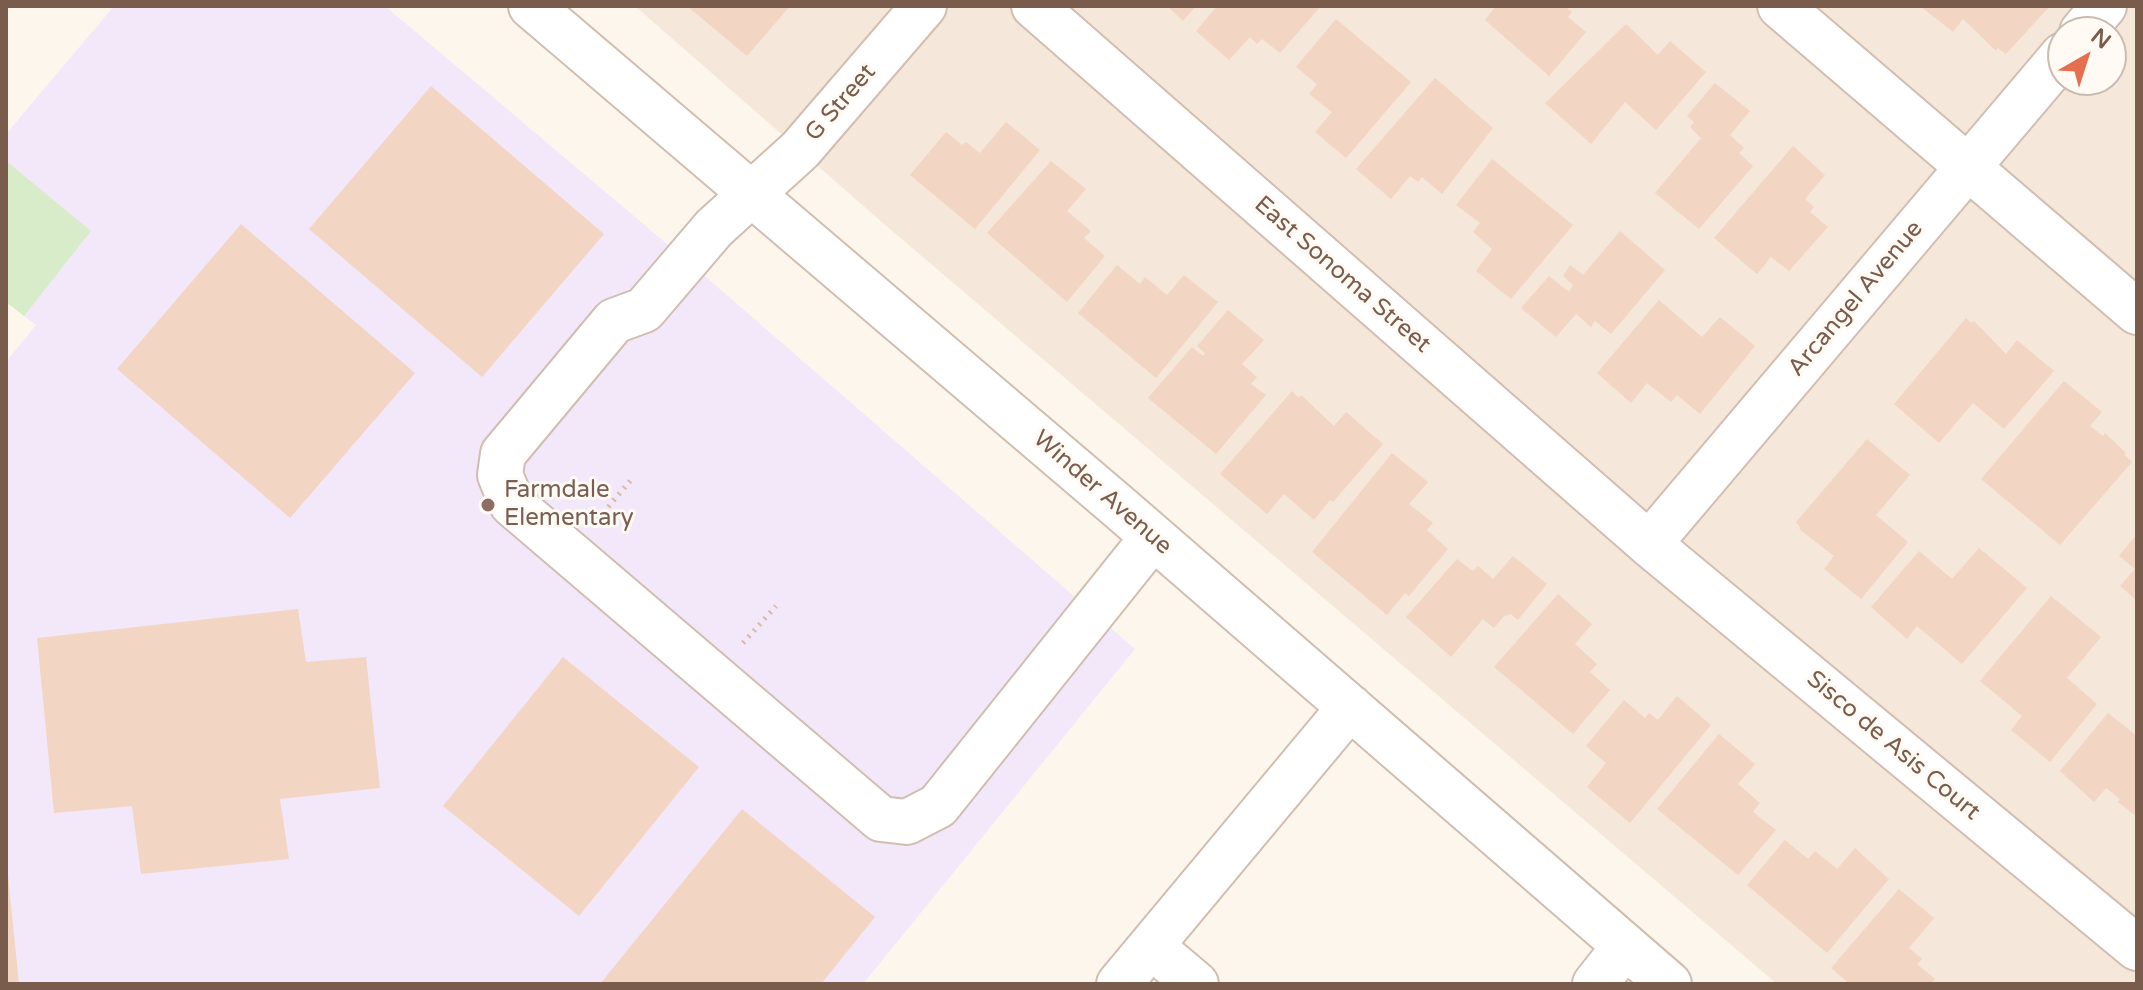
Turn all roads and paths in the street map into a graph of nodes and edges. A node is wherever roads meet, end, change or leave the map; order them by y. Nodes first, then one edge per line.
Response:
1 (531, 6) edge
2 (924, 6) edge
3 (1034, 6) edge
4 (1780, 6) edge
5 (2047, 74) edge
6 (1968, 167) junction
7 (752, 194) junction
8 (2137, 312) edge
9 (1153, 537) junction
10 (1649, 544) junction
11 (1350, 707) junction
12 (1151, 946) junction
13 (1625, 946) junction
14 (2137, 948) edge
15 (1119, 984) edge
16 (1196, 984) edge
17 (1595, 984) edge
18 (1669, 984) edge

1 - 7 street, Winder Avenue
2 - 7 street, G Street
3 - 10 street, East Sonoma Street
4 - 6 street
5 - 6 street, Arcangel Avenue
6 - 8 street
6 - 10 street, Arcangel Avenue
7 - 9 street, Winder Avenue
7 - 9 street, G Street
9 - 11 street, Winder Avenue
10 - 14 street, Sisco de Asis Court
11 - 12 street
11 - 13 street, Winder Avenue
12 - 15 street
12 - 16 street
13 - 17 street
13 - 18 street, Winder Avenue

